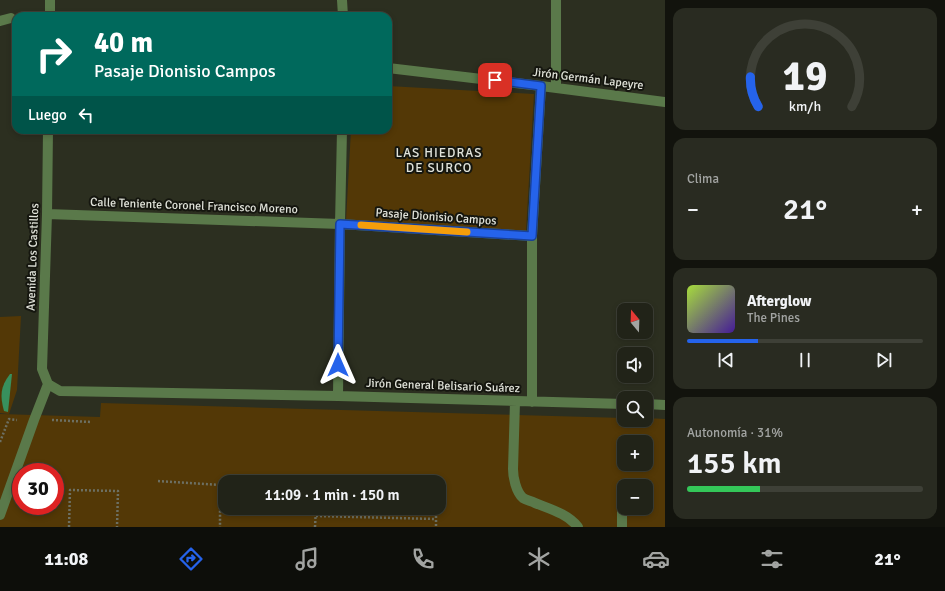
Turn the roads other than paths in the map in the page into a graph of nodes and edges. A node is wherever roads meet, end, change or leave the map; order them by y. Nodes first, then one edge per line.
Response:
1 (50, 0) edge
2 (342, 0) edge
3 (556, 0) edge
4 (50, 12) edge
5 (343, 12) edge
6 (10, 18) dead end
7 (0, 21) edge
8 (392, 68) edge
9 (541, 86) junction
10 (556, 88) junction
11 (665, 102) edge
12 (48, 134) edge
13 (342, 134) edge
14 (47, 214) junction
15 (340, 224) junction
16 (532, 236) junction
17 (48, 384) junction
18 (338, 396) junction
19 (515, 402) junction
20 (532, 402) junction
21 (617, 404) edge
22 (653, 404) edge
23 (665, 405) edge
24 (0, 515) edge
25 (622, 515) edge
26 (578, 527) edge
27 (622, 527) edge

1 - 4 street
2 - 5 street
3 - 10 street
6 - 7 street
8 - 9 street, Jirón Germán Lapeyre
9 - 10 street, Jirón Germán Lapeyre
9 - 16 street
10 - 11 street, Jirón Germán Lapeyre
12 - 14 street, Avenida Los Castillos
13 - 15 street
14 - 15 street, Calle Teniente Coronel Francisco Moreno
14 - 17 street, Avenida Los Castillos
15 - 16 street, Pasaje Dionisio Campos
15 - 18 street
16 - 20 street
17 - 18 street, Jirón General Belisario Suárez
17 - 24 street
18 - 19 street, Jirón General Belisario Suárez
19 - 20 street, Jirón General Belisario Suárez
19 - 26 street
20 - 21 street, Jirón General Belisario Suárez
22 - 23 street
25 - 27 street

